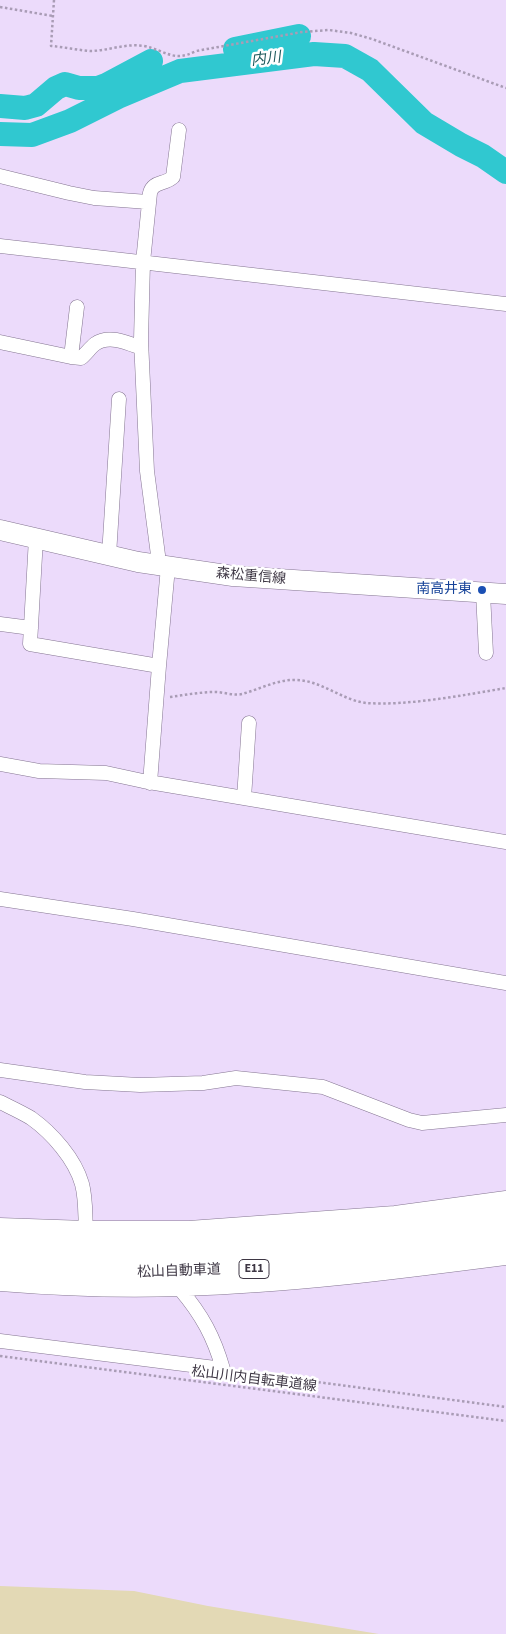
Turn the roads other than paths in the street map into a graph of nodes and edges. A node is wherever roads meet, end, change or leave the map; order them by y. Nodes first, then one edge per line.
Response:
1 (179, 130) dead end
2 (0, 176) edge
3 (148, 202) junction
4 (0, 246) edge
5 (143, 262) junction
6 (506, 304) edge
7 (77, 307) dead end
8 (0, 342) edge
9 (141, 348) junction
10 (71, 357) junction
11 (119, 399) dead end
12 (0, 530) edge
13 (36, 538) junction
14 (109, 556) junction
15 (162, 566) junction
16 (483, 593) junction
17 (506, 594) edge
18 (0, 624) edge
19 (31, 628) junction
20 (486, 653) dead end
21 (159, 666) junction
22 (249, 722) dead end
23 (0, 764) edge
24 (150, 783) junction
25 (244, 798) junction
26 (506, 842) edge
27 (0, 899) edge
28 (506, 983) edge
29 (0, 1070) edge
30 (0, 1102) edge
31 (506, 1115) edge
32 (506, 1200) edge
33 (506, 1217) edge
34 (0, 1227) edge
35 (86, 1230) junction
36 (506, 1241) edge
37 (0, 1246) edge
38 (506, 1258) edge
39 (0, 1269) edge
40 (0, 1284) edge
41 (180, 1289) junction
42 (0, 1341) edge

1 - 3 street
2 - 3 street
3 - 5 street
4 - 5 street
5 - 6 street
5 - 9 street
7 - 10 street
8 - 10 street
9 - 10 street
9 - 15 street
11 - 14 street
12 - 13 main road, 森松重信線
13 - 14 main road, 森松重信線
13 - 19 street
14 - 15 main road, 森松重信線
15 - 16 main road, 森松重信線
15 - 21 street
16 - 17 main road, 森松重信線
16 - 20 street
18 - 19 street
19 - 21 street
21 - 24 street
22 - 25 street
23 - 24 street
24 - 25 street
25 - 26 street
27 - 28 street
29 - 31 street
30 - 35 street
32 - 35 street
33 - 37 highway, 松山自動車道 / E11
34 - 35 street
36 - 39 highway, 松山自動車道 / E11
38 - 41 street
40 - 41 street
41 - 42 street

